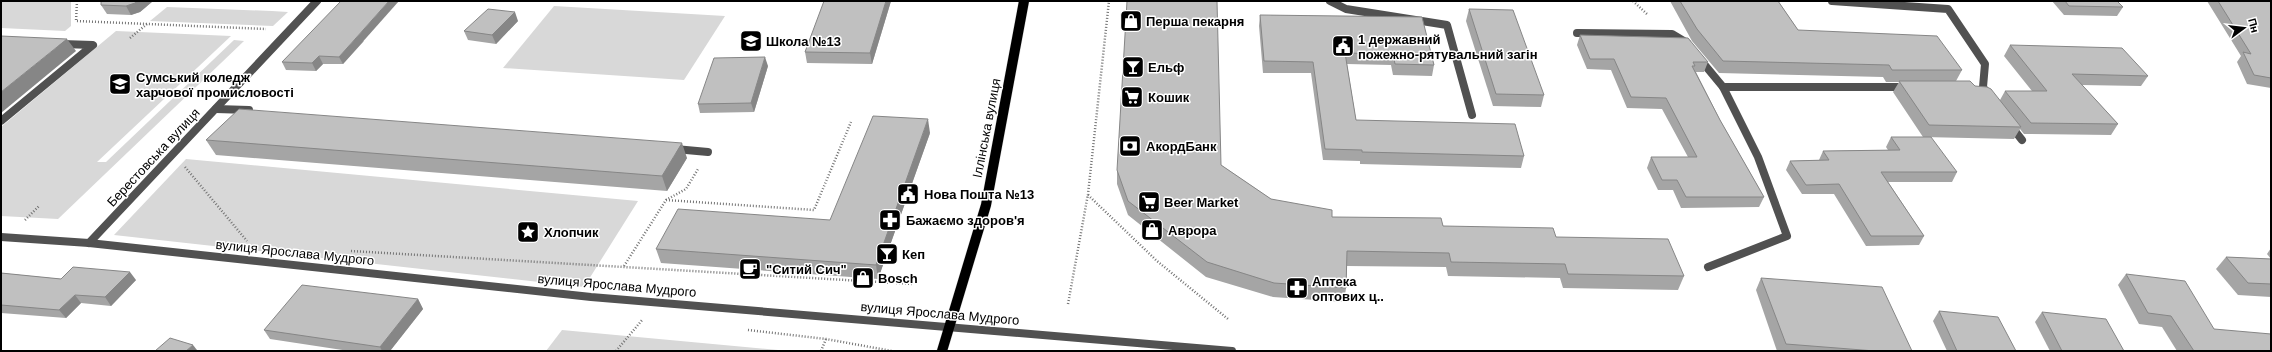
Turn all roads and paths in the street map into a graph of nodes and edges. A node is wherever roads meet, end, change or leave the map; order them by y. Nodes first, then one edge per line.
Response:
1 (77, 1) edge
2 (318, 1) edge
3 (1024, 1) edge
4 (1109, 1) edge
5 (1330, 1) edge
6 (1832, 1) edge
7 (147, 24) junction
8 (267, 30) dead end
9 (1577, 33) dead end
10 (130, 38) dead end
11 (54, 43) edge
12 (1912, 86) edge
13 (1723, 87) junction
14 (1994, 104) edge
15 (216, 109) junction
16 (261, 111) edge
17 (1472, 115) dead end
18 (1, 121) edge
19 (851, 122) dead end
20 (2008, 122) edge
21 (2022, 140) edge
22 (669, 148) edge
23 (708, 152) dead end
24 (185, 166) dead end
25 (686, 189) dead end
26 (1088, 194) junction
27 (666, 200) junction
28 (39, 206) dead end
29 (20, 224) dead end
30 (1, 237) edge
31 (89, 243) junction
32 (243, 245) dead end
33 (346, 251) dead end
34 (624, 266) junction
35 (1708, 267) dead end
36 (914, 284) dead end
37 (1068, 304) dead end
38 (643, 318) dead end
39 (1228, 319) dead end
40 (950, 327) junction
41 (826, 339) dead end
42 (616, 351) edge
43 (821, 351) edge
44 (942, 351) edge
45 (1232, 351) edge

1 - 7 path
2 - 15 street, Берестовська вулиця
3 - 40 main road, Іллінська вулиця
4 - 26 path
5 - 17 street
6 - 14 street
7 - 8 path
7 - 10 path
9 - 13 street
11 - 18 street
12 - 13 street
13 - 35 street
15 - 16 street
15 - 31 street, Берестовська вулиця
19 - 27 path
20 - 21 street
22 - 23 street
24 - 32 path
25 - 27 path
26 - 37 path
26 - 39 path
27 - 34 path
28 - 29 path
30 - 31 street, вулиця Ярослава Мудрого
31 - 40 street, вулиця Ярослава Мудрого
33 - 34 path
34 - 36 path
38 - 42 path
40 - 44 main road, Іллінська вулиця
40 - 45 street, вулиця Ярослава Мудрого
41 - 43 path

